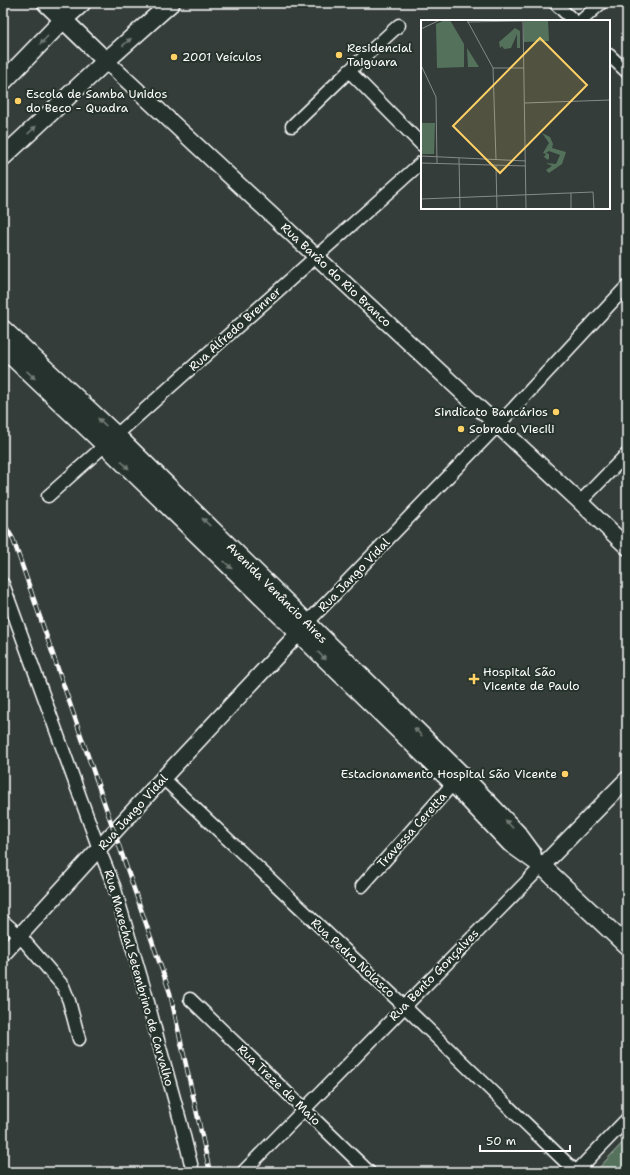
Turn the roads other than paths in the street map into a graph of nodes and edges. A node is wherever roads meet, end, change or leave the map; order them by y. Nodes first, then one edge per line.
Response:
1 (46, 3) edge
2 (82, 3) edge
3 (171, 3) edge
4 (555, 3) edge
5 (601, 3) edge
6 (63, 20) junction
7 (573, 20) edge
8 (582, 20) edge
9 (399, 25) dead end
10 (610, 56) edge
11 (106, 60) junction
12 (349, 71) junction
13 (627, 72) edge
14 (3, 82) edge
15 (292, 126) dead end
16 (421, 144) edge
17 (3, 157) edge
18 (421, 163) edge
19 (316, 256) junction
20 (627, 286) edge
21 (3, 329) edge
22 (3, 348) edge
23 (498, 425) junction
24 (111, 440) junction
25 (627, 454) edge
26 (48, 496) dead end
27 (580, 502) junction
28 (627, 547) edge
29 (3, 584) edge
30 (302, 628) junction
31 (163, 778) junction
32 (458, 779) junction
33 (627, 779) edge
34 (99, 849) junction
35 (542, 866) junction
36 (362, 886) dead end
37 (3, 920) edge
38 (20, 936) junction
39 (627, 946) edge
40 (3, 954) edge
41 (190, 999) dead end
42 (404, 1006) junction
43 (79, 1039) dead end
44 (304, 1109) junction
45 (627, 1119) edge
46 (192, 1172) edge
47 (243, 1172) edge
48 (369, 1172) edge
49 (576, 1172) edge

1 - 6 main road, Rua Barão do Rio Branco
2 - 6 main road
11 -> 3 main road
4 - 7 street
5 - 8 street
6 - 11 main road, Rua Barão do Rio Branco
6 -> 14 main road
9 - 12 street
10 - 13 street
17 -> 11 main road
11 - 19 street, Rua Barão do Rio Branco
12 - 15 street
12 - 16 street
18 - 19 street, Rua Alfredo Brenner
19 - 23 street, Rua Barão do Rio Branco
19 - 24 street, Rua Alfredo Brenner
20 - 23 street, Rua Jango Vidal
24 -> 21 main road, Avenida Venâncio Aires
22 -> 24 main road, Avenida Venâncio Aires
23 - 27 street, Rua Barão do Rio Branco
23 - 30 street, Rua Jango Vidal
24 - 26 street, Rua Alfredo Brenner
24 - 30 main road, Avenida Venâncio Aires
25 - 27 street
27 - 28 street, Rua Barão do Rio Branco
29 - 34 street, Rua Marechal Setembrino de Carvalho
30 - 31 street, Rua Jango Vidal
30 - 32 main road, Avenida Venâncio Aires
31 - 34 street, Rua Jango Vidal
31 - 42 street, Rua Pedro Nolasco
32 - 35 main road, Avenida Venâncio Aires
32 - 36 street, Travessa Ceretta
33 - 35 street, Rua Bento Gonçalves
34 - 38 street, Rua Jango Vidal
34 - 46 street, Rua Marechal Setembrino de Carvalho
35 - 39 main road, Avenida Venâncio Aires
35 - 42 street, Rua Bento Gonçalves
37 - 38 street
38 - 40 street, Rua Jango Vidal
38 - 43 street
41 - 44 street, Rua Treze de Maio
42 - 44 street, Rua Bento Gonçalves
42 - 49 street, Rua Pedro Nolasco
44 - 47 street, Rua Bento Gonçalves
44 - 48 street, Rua Treze de Maio
45 - 49 street

